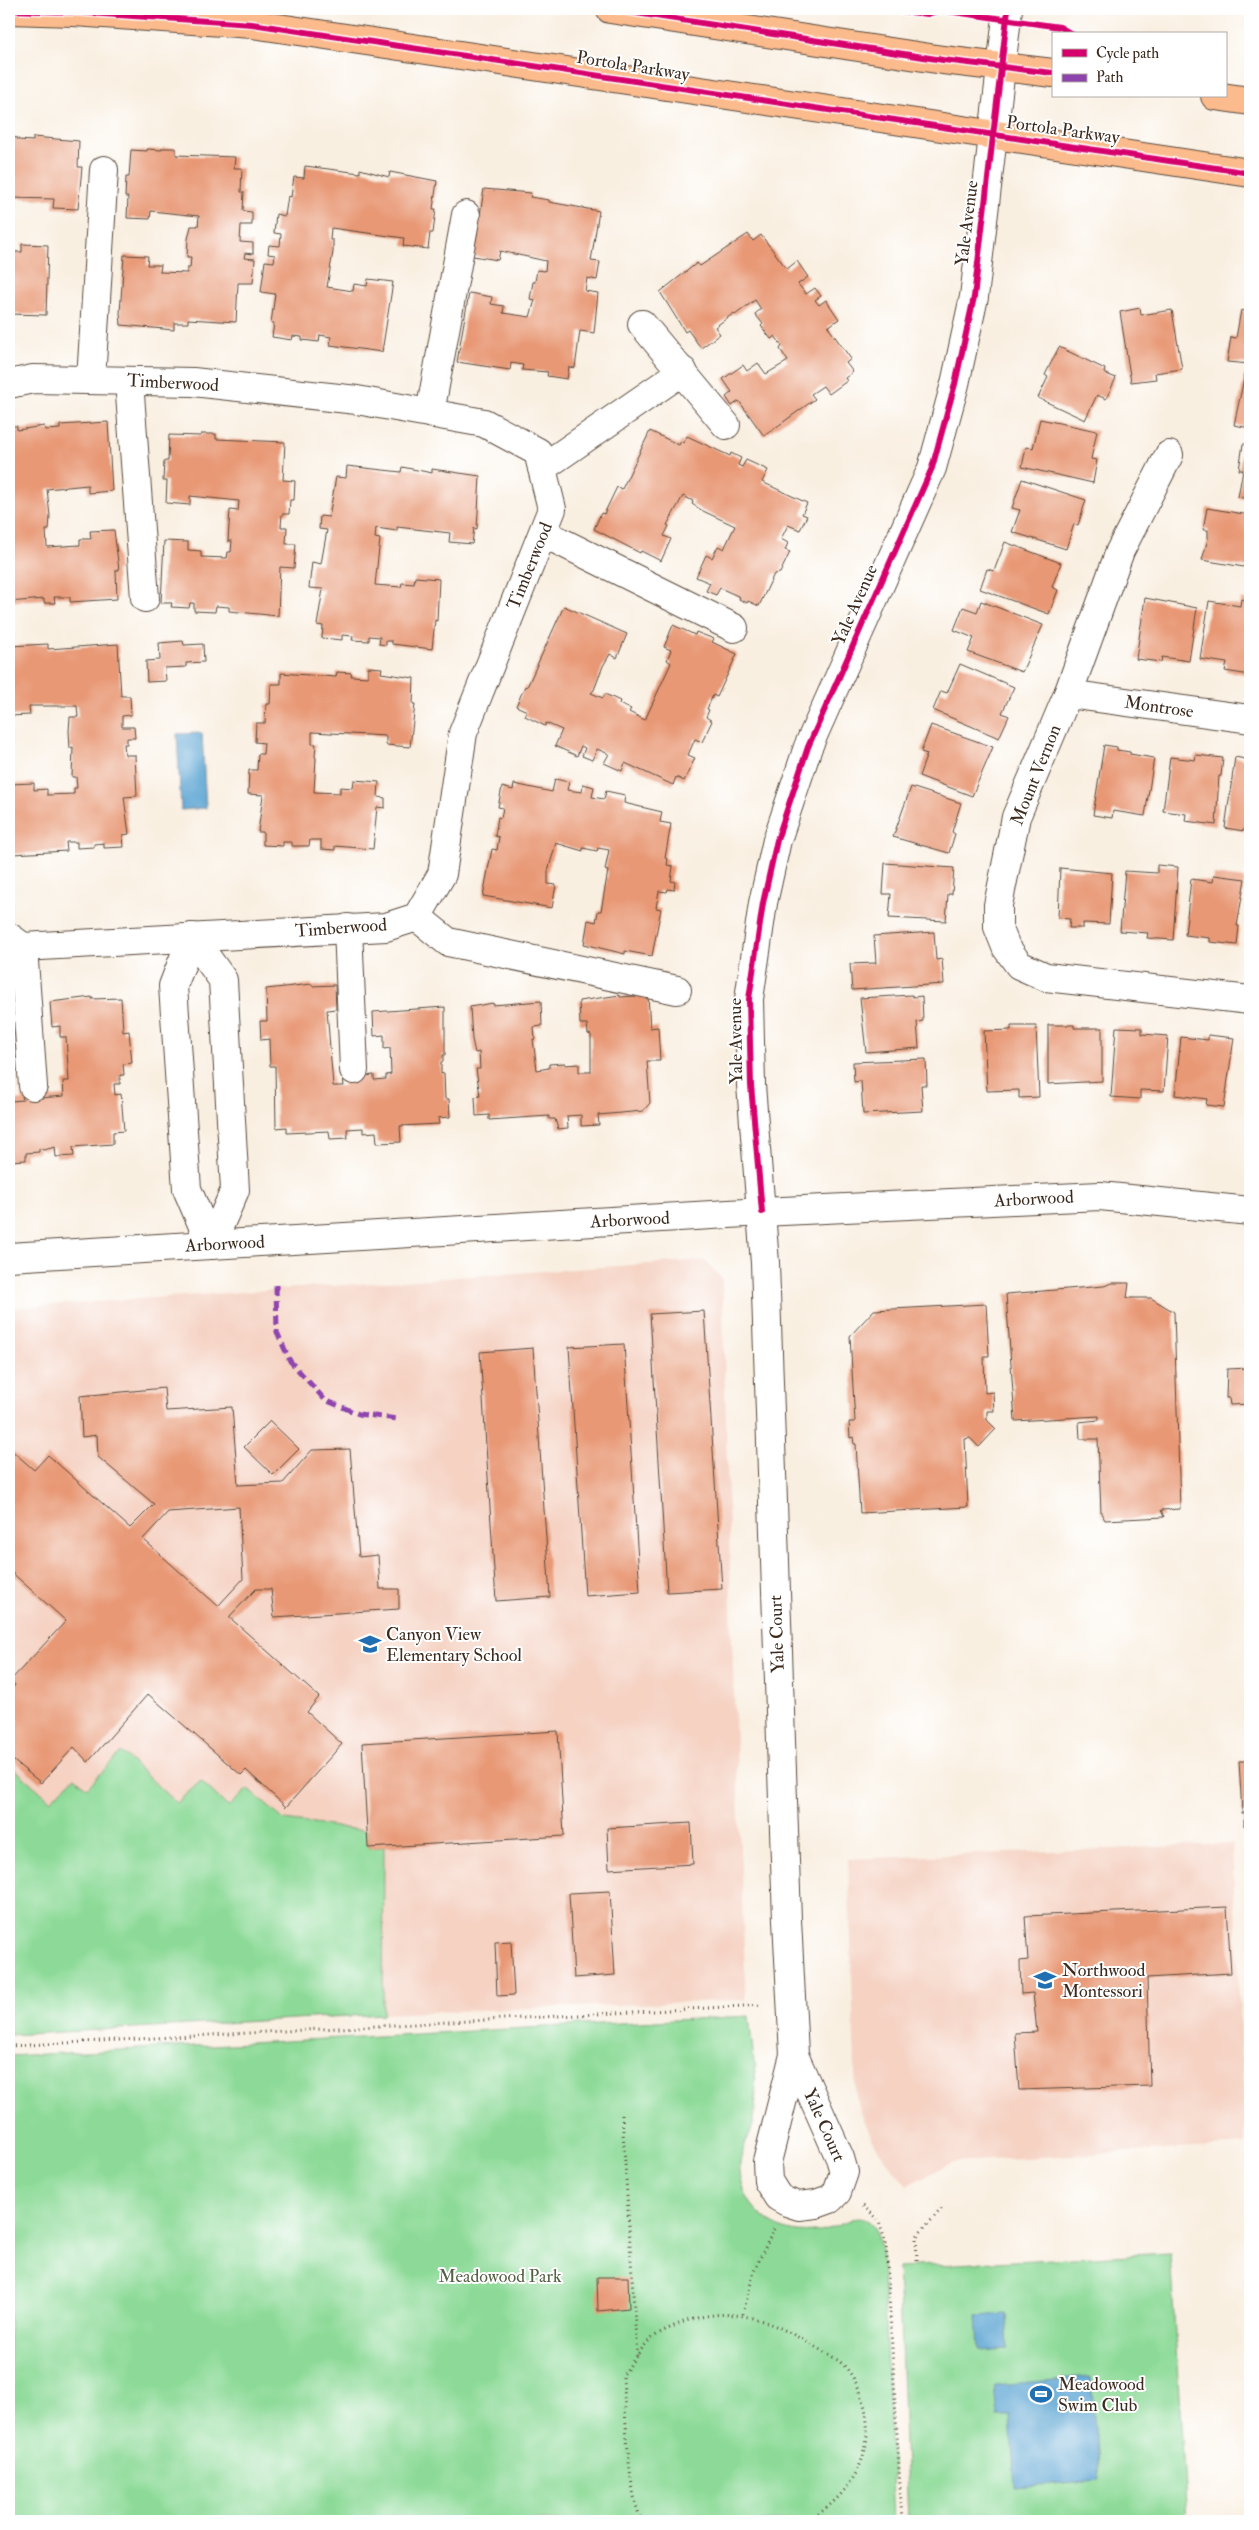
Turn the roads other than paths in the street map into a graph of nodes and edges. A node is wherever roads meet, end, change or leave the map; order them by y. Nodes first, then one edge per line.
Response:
1 (610, 9) edge
2 (1008, 9) edge
3 (9, 10) edge
4 (1000, 66) junction
5 (1052, 73) edge
6 (1226, 98) edge
7 (1250, 101) edge
8 (993, 135) junction
9 (104, 170) dead end
10 (1250, 173) edge
11 (466, 216) dead end
12 (642, 324) dead end
13 (684, 372) junction
14 (91, 380) junction
15 (130, 381) junction
16 (9, 384) edge
17 (430, 413) junction
18 (726, 425) dead end
19 (1169, 455) dead end
20 (542, 468) junction
21 (543, 533) junction
22 (144, 598) dead end
23 (734, 628) dead end
24 (1068, 694) junction
25 (1250, 719) edge
26 (417, 916) junction
27 (348, 928) junction
28 (192, 937) junction
29 (16, 942) edge
30 (677, 990) dead end
31 (1250, 1000) edge
32 (354, 1070) dead end
33 (33, 1086) dead end
34 (1250, 1211) edge
35 (762, 1212) junction
36 (211, 1245) junction
37 (9, 1257) edge
38 (794, 2054) junction

1 - 4 main road
2 - 4 street, Yale Avenue
3 - 8 main road, Portola Parkway
4 - 5 main road
4 - 8 street, Yale Avenue
6 - 7 main road
8 - 10 main road, Portola Parkway
8 - 35 street, Yale Avenue
9 - 14 street
11 - 17 street
12 - 13 street
13 - 18 street
13 - 20 street
14 - 15 street, Timberwood
14 - 16 street, Timberwood
15 - 17 street, Timberwood
15 - 22 street
17 - 20 street, Timberwood
19 - 24 street, Mount Vernon
20 - 21 street, Timberwood
21 - 23 street
21 - 26 street, Timberwood
24 - 25 street, Montrose
24 - 31 street, Mount Vernon
26 - 27 street, Timberwood
26 - 30 street
27 - 28 street, Timberwood
27 - 32 street
28 - 29 street, Timberwood
28 - 36 street
28 - 36 street
29 - 33 street
34 - 35 street, Arborwood
35 - 36 street, Arborwood
35 - 38 street, Yale Court
36 - 37 street, Arborwood
38 - 38 street, Yale Court

